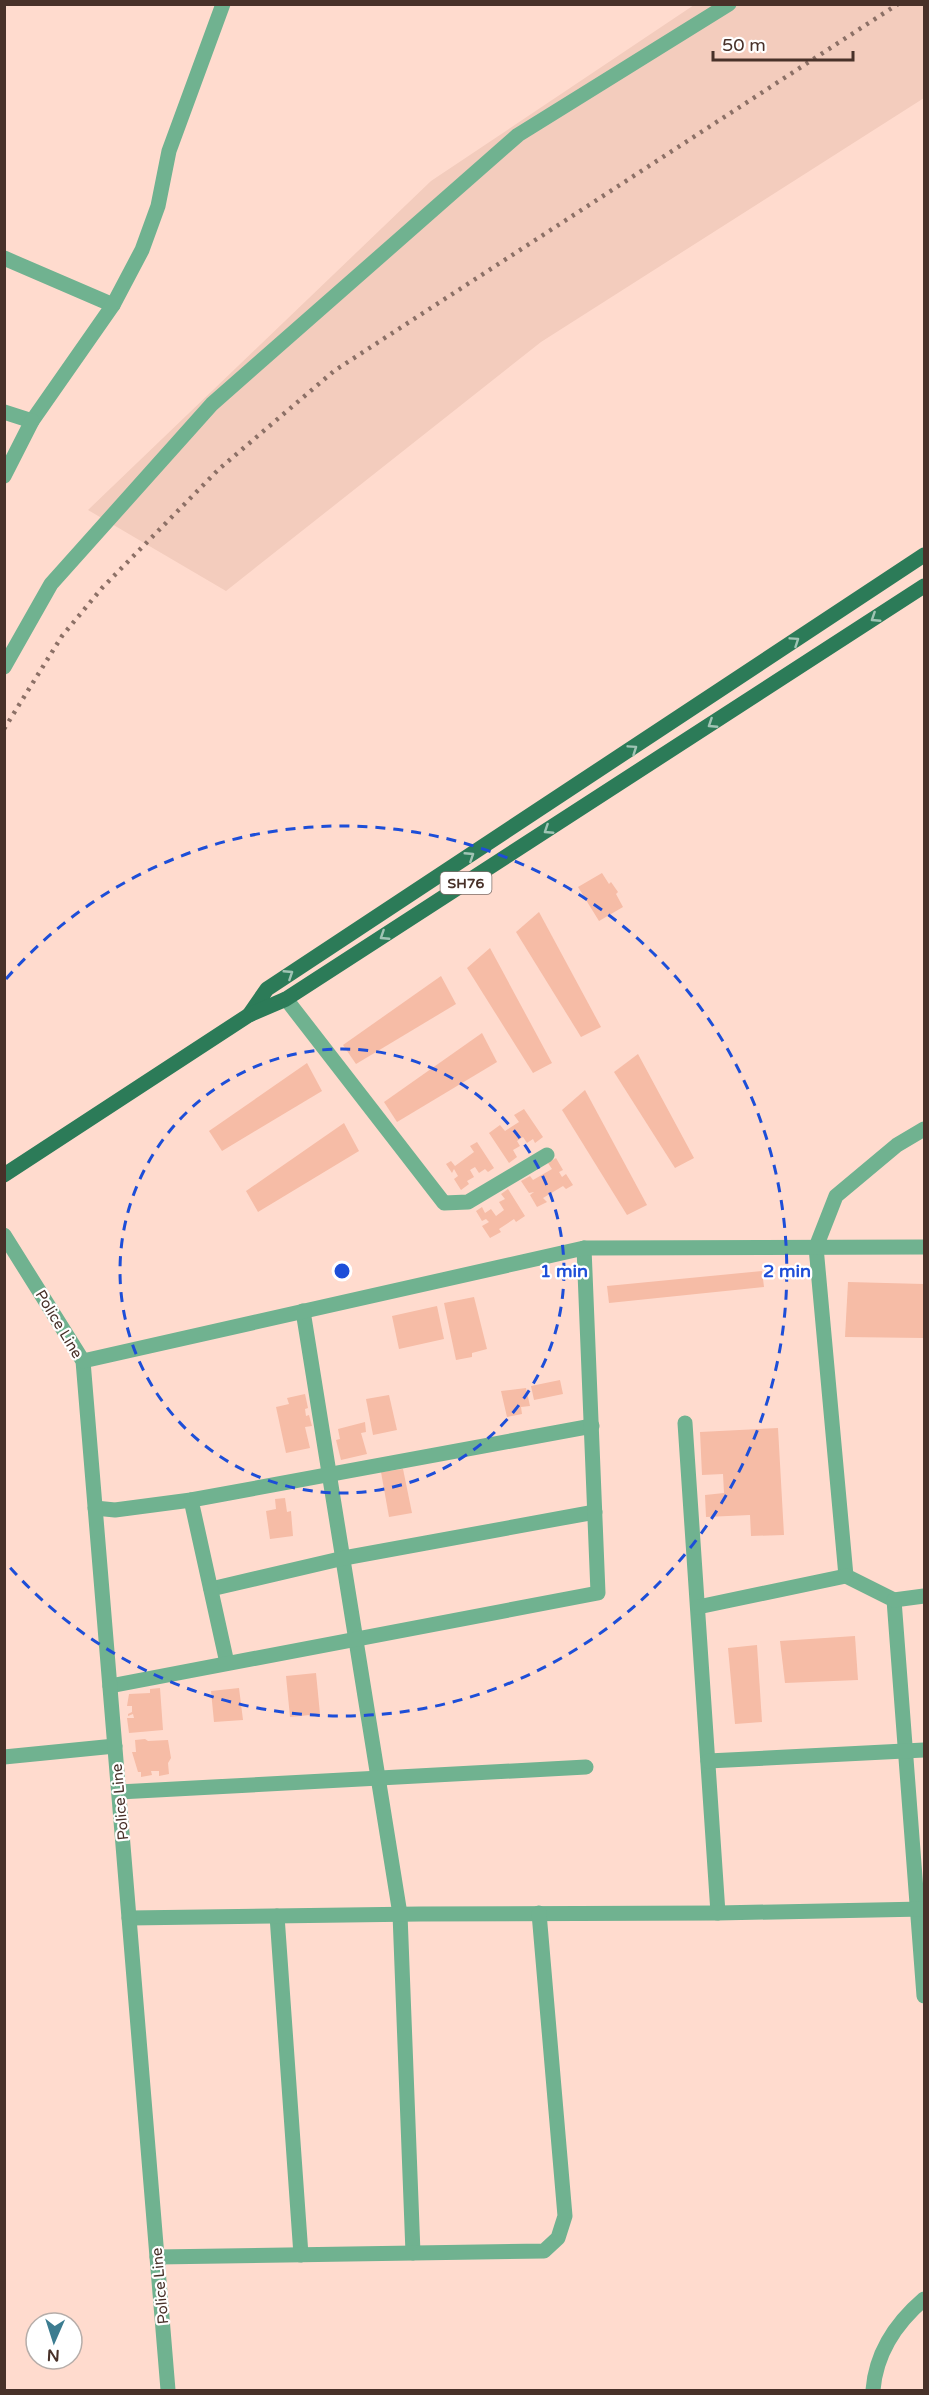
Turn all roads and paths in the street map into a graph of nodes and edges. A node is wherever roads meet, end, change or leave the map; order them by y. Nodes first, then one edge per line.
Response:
1 (223, 4) edge
2 (729, 4) edge
3 (4, 258) edge
4 (113, 305) junction
5 (4, 412) edge
6 (32, 422) junction
7 (4, 477) edge
8 (924, 555) edge
9 (924, 586) edge
10 (4, 667) edge
11 (286, 999) junction
12 (249, 1015) junction
13 (924, 1129) edge
14 (547, 1155) dead end
15 (4, 1175) edge
16 (4, 1235) edge
17 (816, 1247) junction
18 (924, 1247) edge
19 (584, 1248) junction
20 (303, 1311) junction
21 (83, 1361) junction
22 (685, 1423) dead end
23 (592, 1426) junction
24 (330, 1475) junction
25 (191, 1500) junction
26 (95, 1508) junction
27 (595, 1512) junction
28 (344, 1558) junction
29 (846, 1576) junction
30 (211, 1588) junction
31 (924, 1596) edge
32 (894, 1600) junction
33 (698, 1607) junction
34 (357, 1638) junction
35 (227, 1663) junction
36 (110, 1686) junction
37 (115, 1746) junction
38 (924, 1750) edge
39 (906, 1751) junction
40 (4, 1757) edge
41 (708, 1761) junction
42 (586, 1767) dead end
43 (379, 1778) junction
44 (119, 1792) junction
45 (921, 1909) edge
46 (538, 1913) junction
47 (718, 1913) junction
48 (400, 1914) junction
49 (277, 1916) junction
50 (129, 1918) junction
51 (924, 1996) edge
52 (413, 2253) junction
53 (301, 2255) junction
54 (157, 2257) junction
55 (924, 2299) edge
56 (168, 2391) edge
57 (873, 2391) edge

1 - 4 street
2 - 10 street
3 - 4 street
4 - 6 street
5 - 6 street
6 - 7 street
12 -> 8 main road, SH76
9 -> 11 main road, SH76
11 - 12 main road, SH76
11 - 14 street
12 - 15 main road, SH76
13 - 17 street
16 - 21 street, Police Line
17 - 18 street
17 - 19 street
17 - 29 street
19 - 20 street
19 - 23 street
20 - 21 street
20 - 24 street
21 - 26 street, Police Line
22 - 33 street
23 - 24 street
23 - 27 street
24 - 25 street
24 - 28 street
25 - 26 street
25 - 30 street
26 - 36 street, Police Line
27 - 28 street
27 - 34 street
28 - 30 street
28 - 34 street
29 - 32 street
29 - 33 street
30 - 35 street
31 - 32 street
32 - 39 street
33 - 41 street
34 - 35 street
34 - 43 street
35 - 36 street
36 - 37 street, Police Line
37 - 40 street
37 - 44 street, Police Line
38 - 39 street
39 - 41 street
39 - 45 street
41 - 47 street
42 - 43 street
43 - 44 street
43 - 48 street
44 - 50 street, Police Line
45 - 47 street
45 - 51 street
46 - 47 street
46 - 48 street
46 - 52 street
48 - 49 street
48 - 52 street
49 - 50 street
49 - 53 street
50 - 54 street, Police Line
52 - 53 street
53 - 54 street
54 - 56 street, Police Line
55 - 57 street

